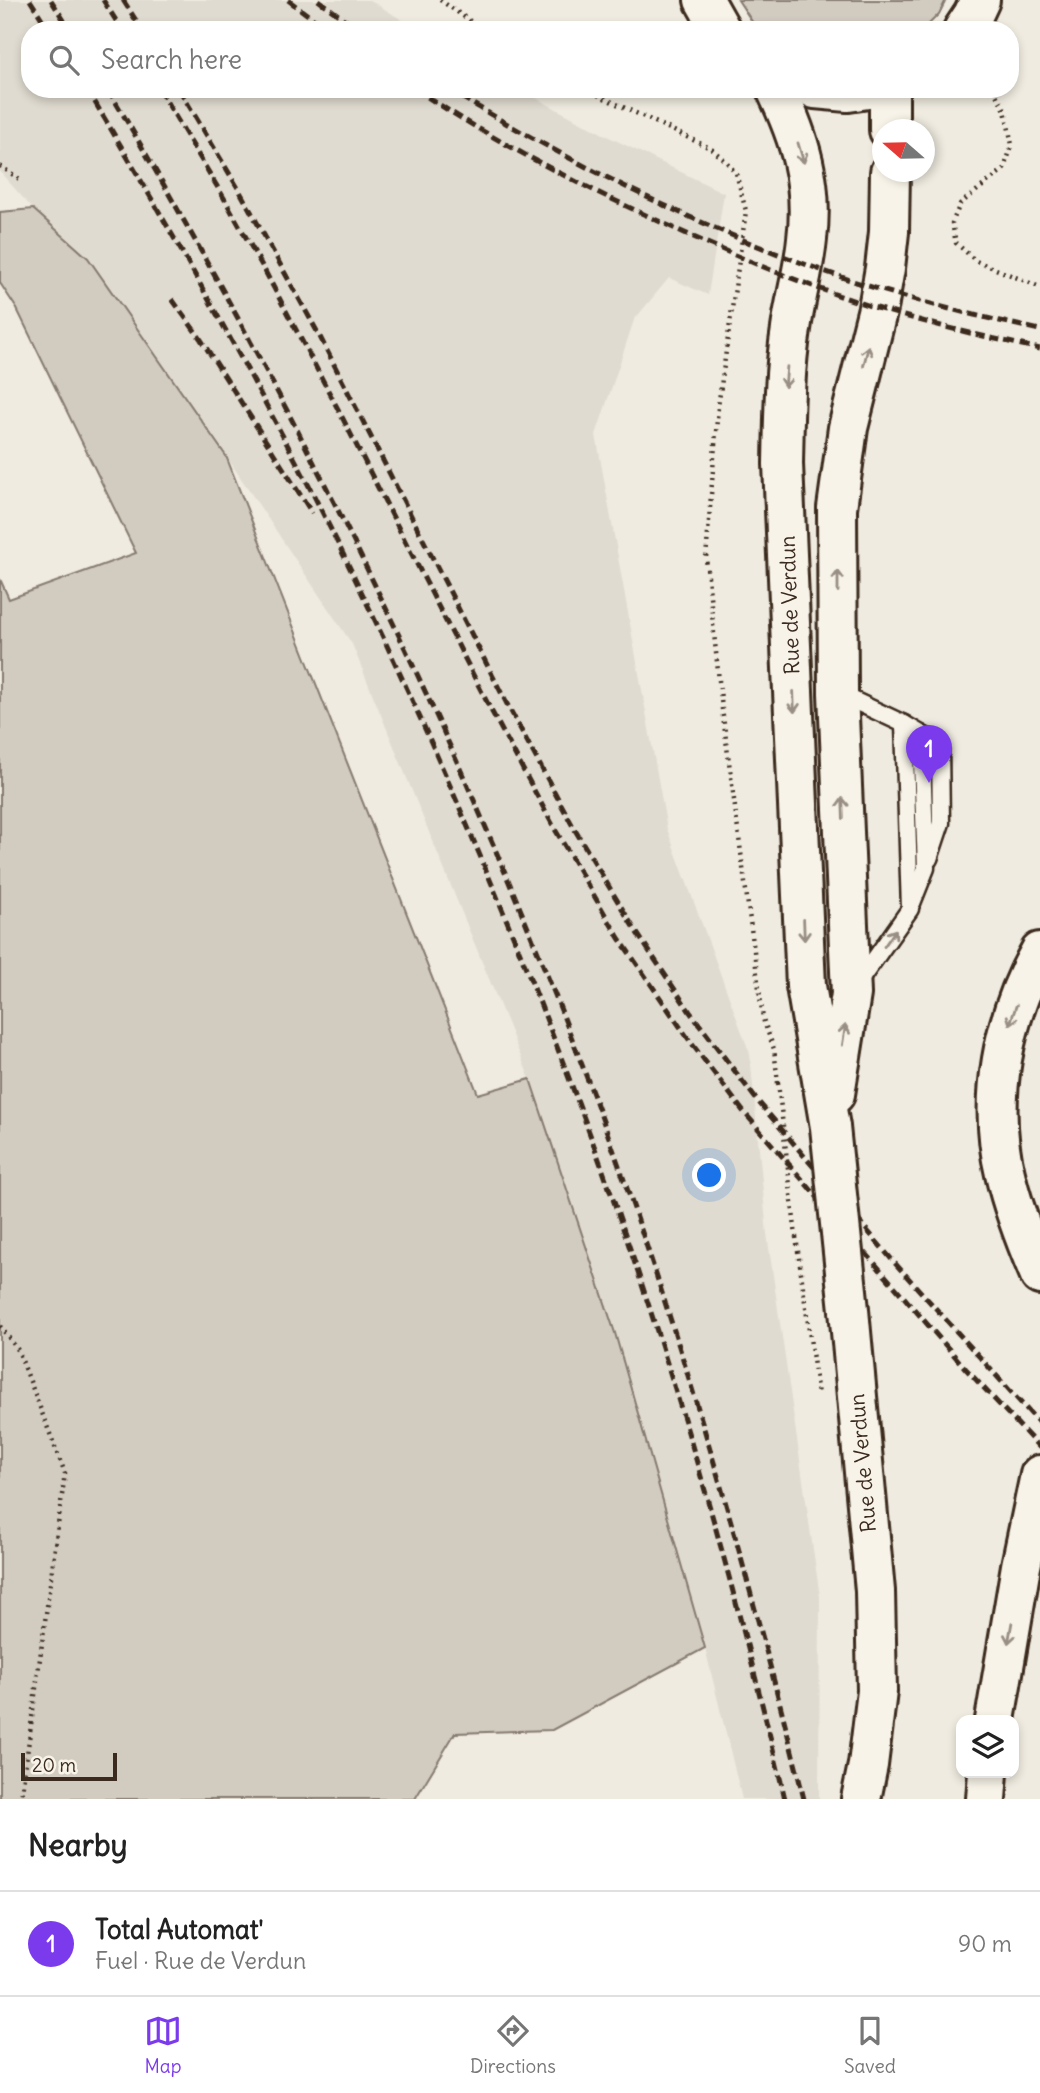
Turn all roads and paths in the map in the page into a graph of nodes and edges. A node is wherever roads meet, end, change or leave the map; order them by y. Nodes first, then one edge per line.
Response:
1 (440, 0) edge
2 (704, 0) edge
3 (980, 0) edge
4 (470, 21) edge
5 (716, 21) edge
6 (969, 21) edge
7 (604, 98) edge
8 (780, 98) edge
9 (888, 98) edge
10 (999, 98) edge
11 (889, 119) edge
12 (0, 166) edge
13 (21, 180) dead end
14 (890, 182) edge
15 (1040, 287) edge
16 (838, 693) junction
17 (904, 724) junction
18 (910, 909) junction
19 (1040, 952) edge
20 (851, 994) junction
21 (830, 1127) junction
22 (796, 1237) dead end
23 (1040, 1275) edge
24 (0, 1326) edge
25 (1040, 1475) edge
26 (996, 1715) edge
27 (988, 1778) edge
28 (22, 1799) edge
29 (861, 1799) edge
30 (986, 1799) edge

1 - 4 path
2 - 5 main road
3 - 6 main road
7 - 22 path, bridge
8 -> 21 main road, Rue de Verdun
9 - 11 main road
10 - 15 path
12 - 13 path
16 -> 14 main road, Rue de Verdun
16 - 17 lane
20 -> 16 main road, Rue de Verdun
17 - 18 lane
17 - 18 lane
20 -> 18 lane
19 -> 23 main road
21 -> 20 main road, Rue de Verdun
21 - 29 main road, Rue de Verdun, bridge
24 - 28 path
25 -> 26 main road
27 - 30 main road

